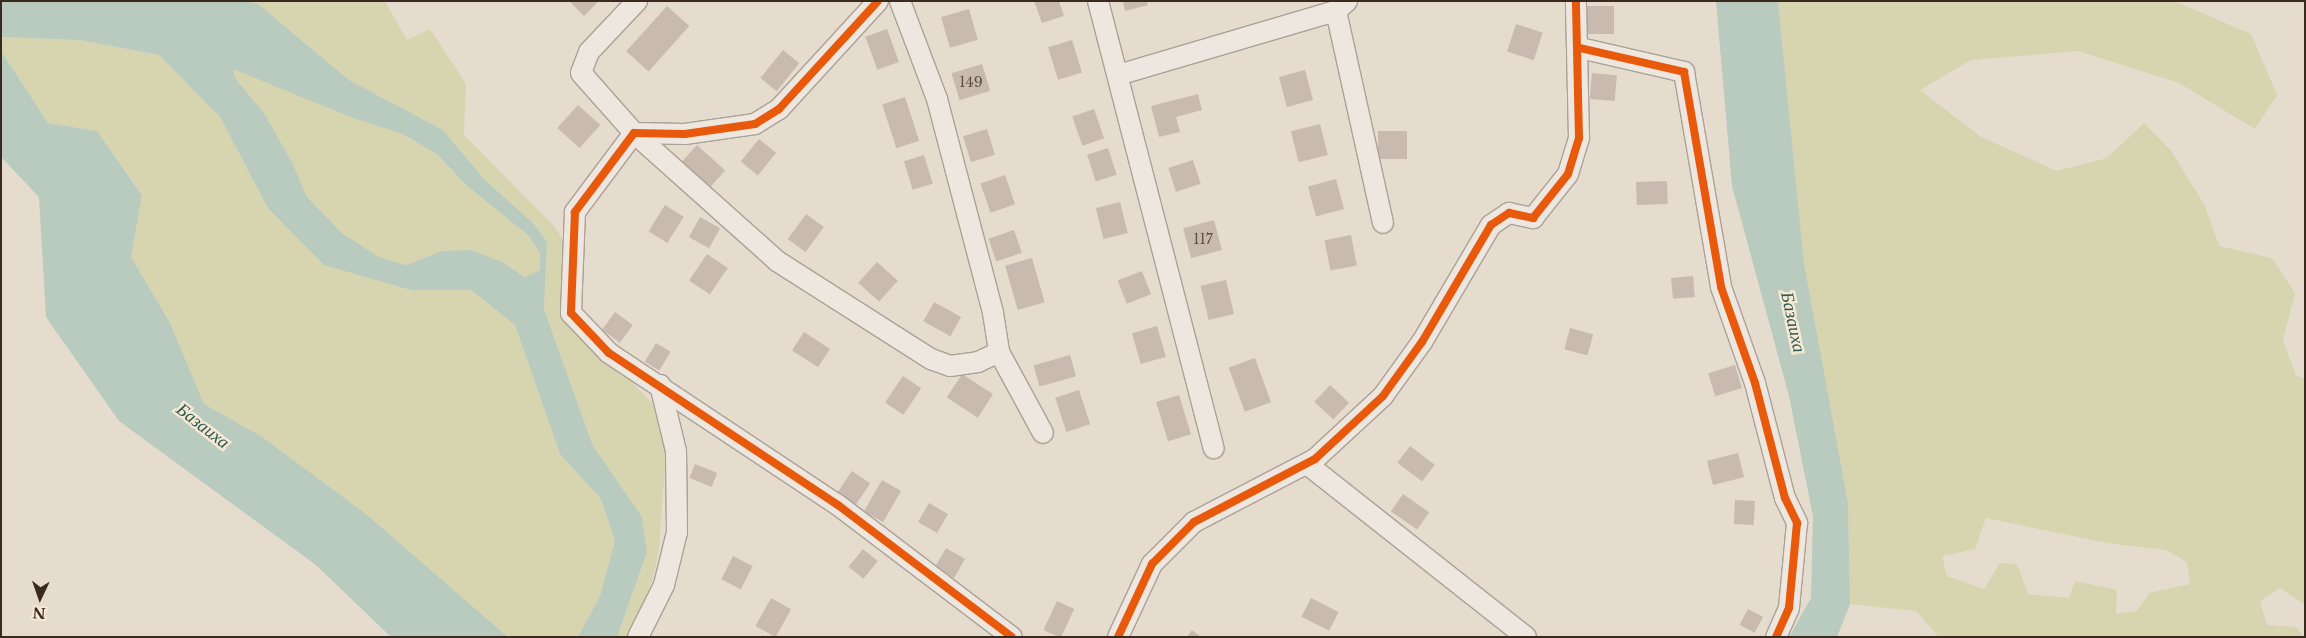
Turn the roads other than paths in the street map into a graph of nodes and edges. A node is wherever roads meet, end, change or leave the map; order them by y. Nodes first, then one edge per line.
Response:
1 (637, 1) edge
2 (878, 1) edge
3 (900, 1) edge
4 (1098, 1) edge
5 (1576, 1) edge
6 (1342, 6) edge
7 (1580, 48) junction
8 (1118, 74) junction
9 (634, 133) junction
10 (1382, 223) dead end
11 (999, 352) junction
12 (660, 385) junction
13 (1043, 433) dead end
14 (1214, 448) dead end
15 (1307, 464) junction
16 (638, 637) edge
17 (1012, 637) edge
18 (1118, 637) edge
19 (1526, 637) edge
20 (1776, 637) edge

1 - 9 street
2 - 9 street
3 - 11 street
4 - 8 street
5 - 7 street
6 - 8 street
6 - 10 street
7 - 15 street
7 - 20 street
8 - 14 street
9 - 11 street
9 - 12 street
11 - 13 street
12 - 16 street
12 - 17 street
15 - 18 street
15 - 19 street

